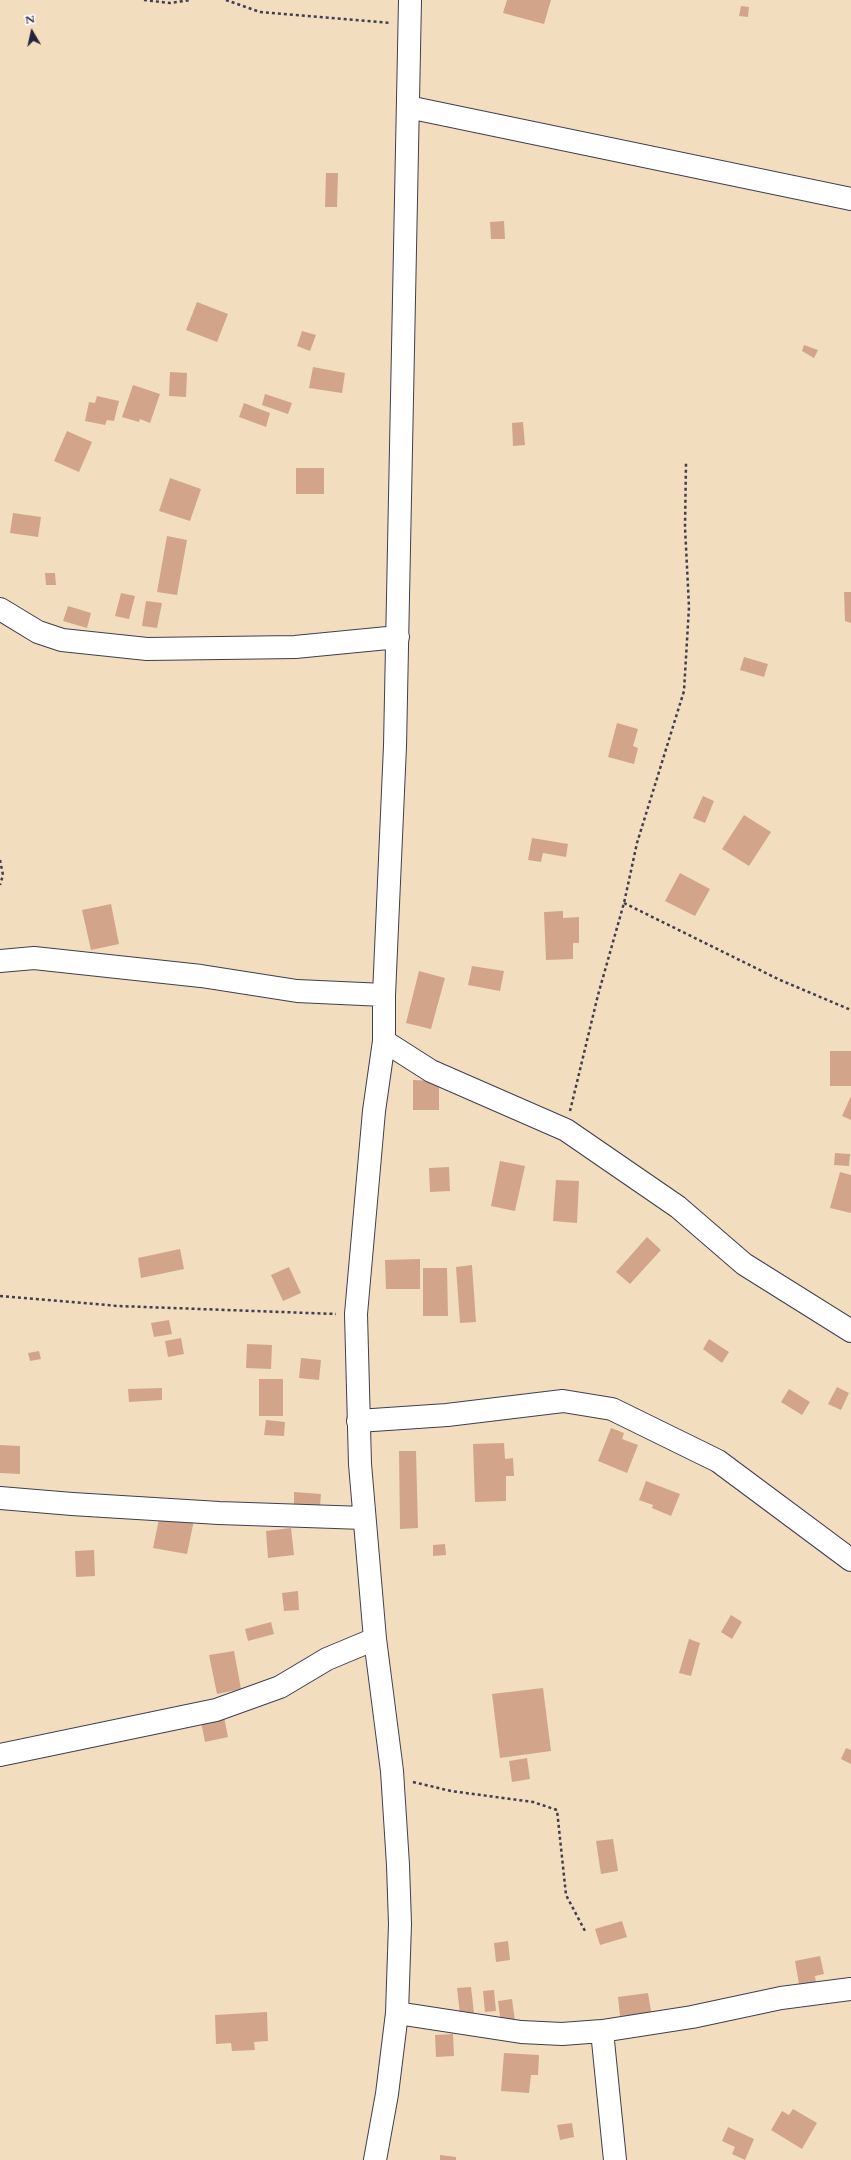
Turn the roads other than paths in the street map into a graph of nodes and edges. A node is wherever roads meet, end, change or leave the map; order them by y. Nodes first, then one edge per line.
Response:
1 (410, 0) edge
2 (408, 108) junction
3 (851, 199) edge
4 (0, 609) edge
5 (398, 637) junction
6 (0, 961) edge
7 (384, 995) junction
8 (384, 1042) junction
9 (851, 1331) edge
10 (358, 1421) junction
11 (0, 1498) edge
12 (364, 1518) junction
13 (851, 1560) edge
14 (375, 1639) junction
15 (0, 1755) edge
16 (851, 1989) edge
17 (397, 2013) junction
18 (602, 2031) junction
19 (375, 2160) edge
20 (615, 2160) edge

1 - 2 street
2 - 3 street
2 - 5 street
4 - 5 street
5 - 7 street
6 - 7 street
7 - 8 street
8 - 9 street
8 - 10 street
10 - 12 street
10 - 13 street
11 - 12 street
12 - 14 street
14 - 15 street
14 - 17 street
16 - 18 street
17 - 18 street
17 - 19 street
18 - 20 street

